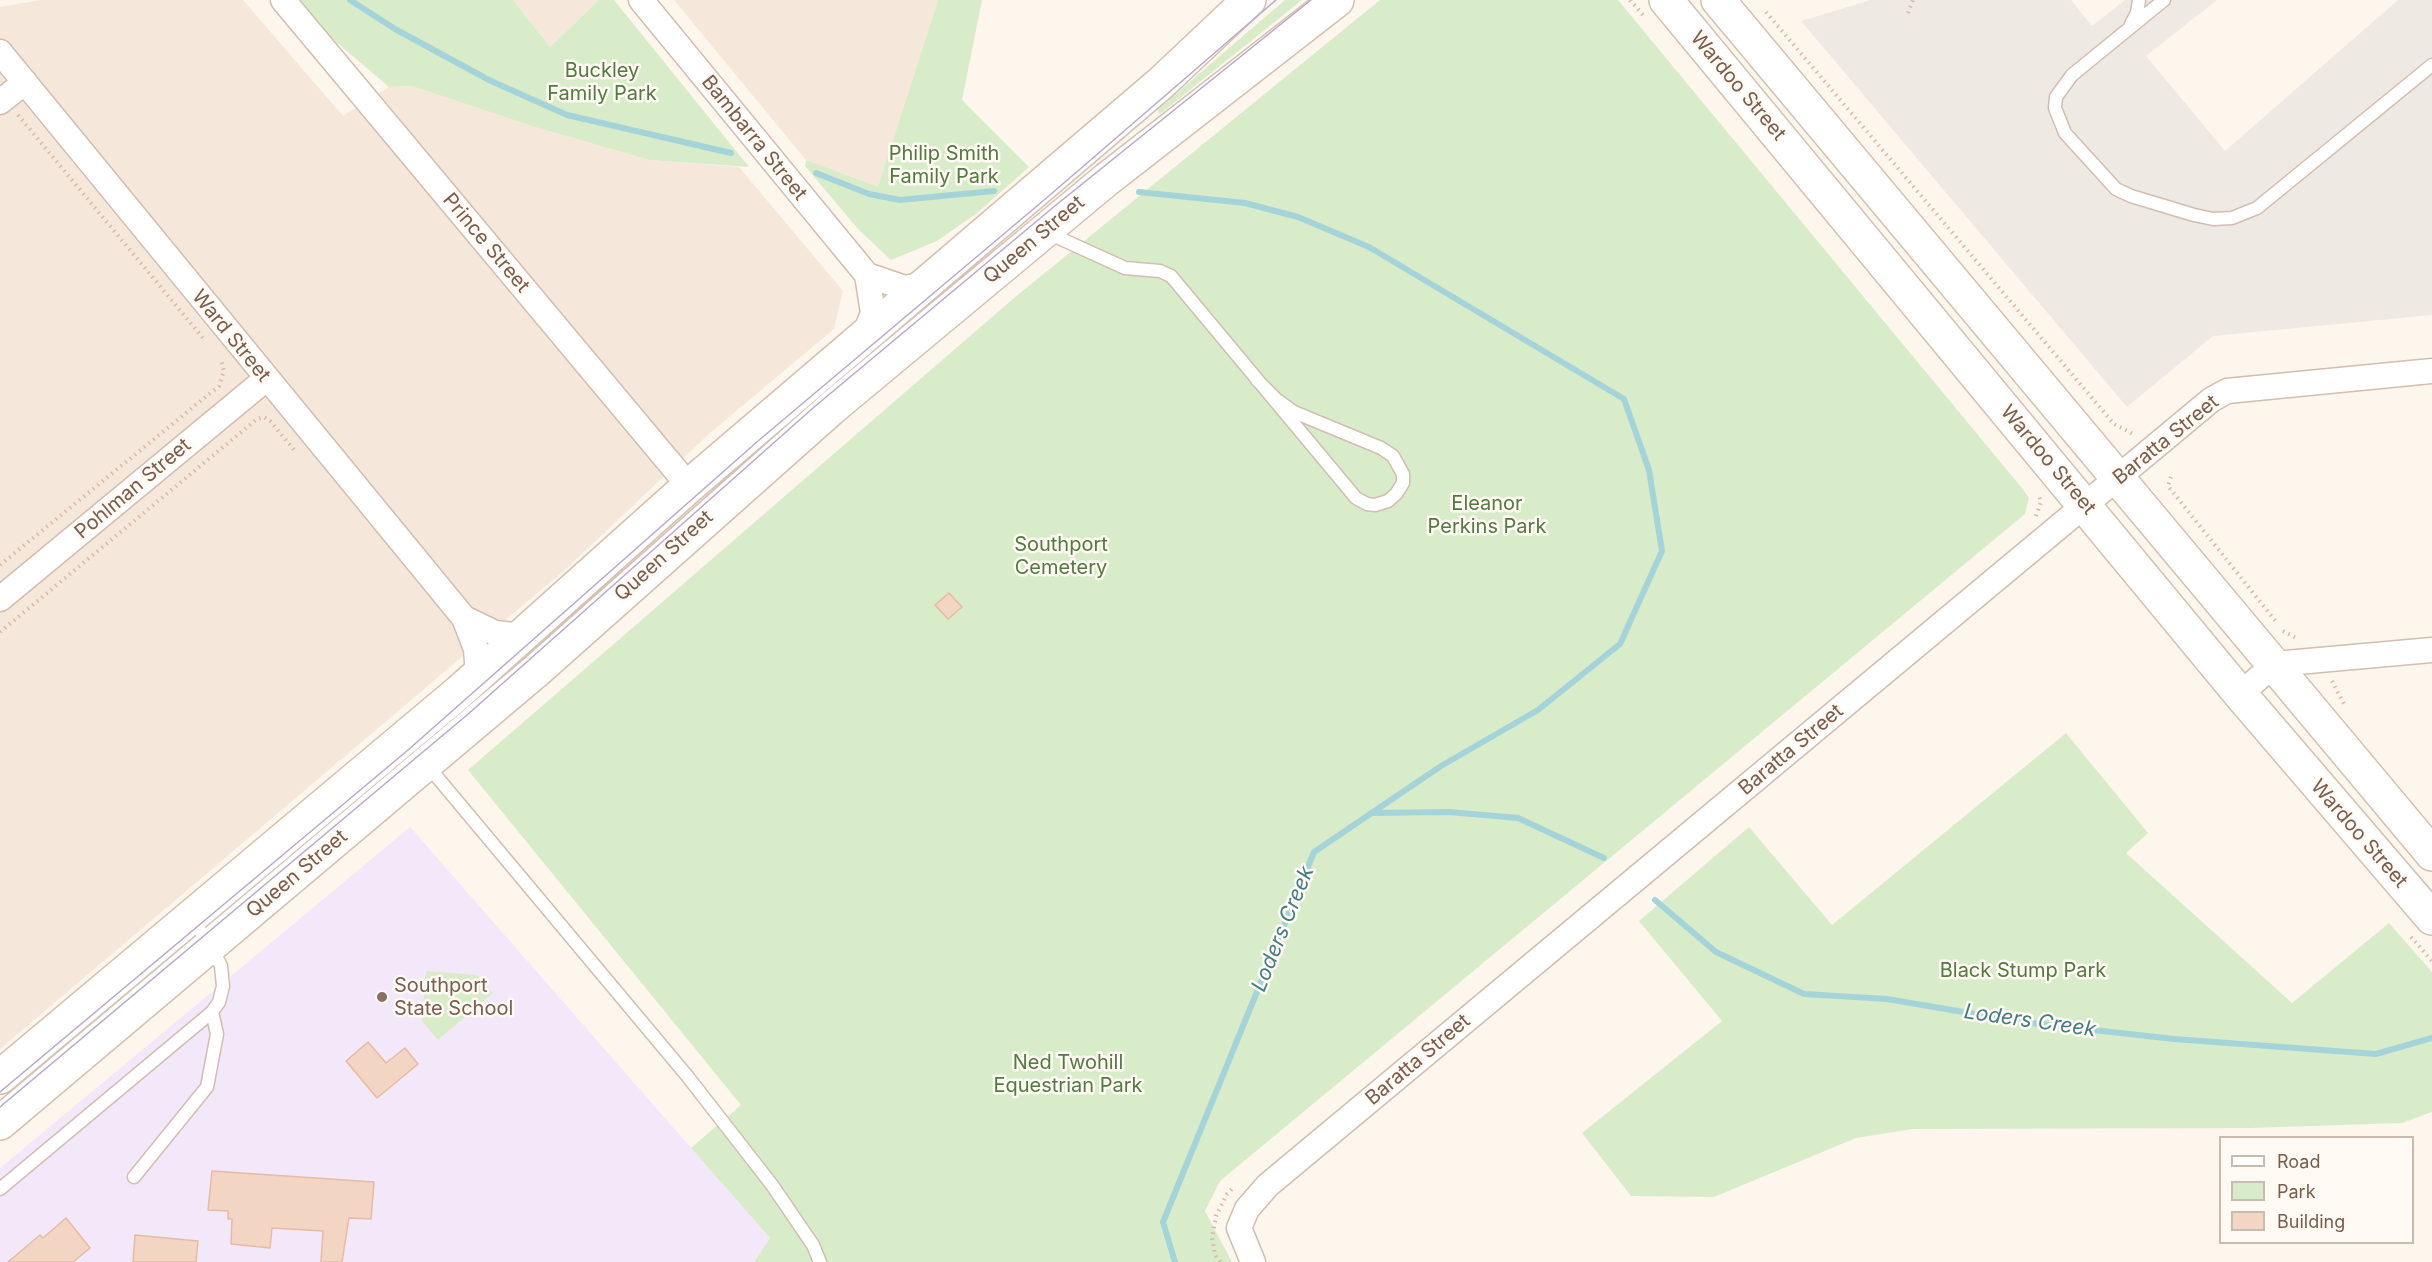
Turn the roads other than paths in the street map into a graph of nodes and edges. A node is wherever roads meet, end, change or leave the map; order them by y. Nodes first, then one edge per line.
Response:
1 (283, 0) edge
2 (641, 0) edge
3 (1249, 0) edge
4 (1337, 0) edge
5 (1718, 0) edge
6 (2139, 0) edge
7 (2164, 0) edge
8 (1656, 9) edge
9 (2122, 33) junction
10 (0, 52) edge
11 (2432, 65) edge
12 (25, 82) junction
13 (9, 108) edge
14 (1045, 231) junction
15 (867, 275) junction
16 (925, 284) junction
17 (864, 336) junction
18 (2432, 371) edge
19 (266, 379) junction
20 (1257, 380) junction
21 (2119, 477) junction
22 (689, 486) junction
23 (2085, 505) junction
24 (0, 599) edge
25 (464, 618) junction
26 (523, 636) junction
27 (2432, 650) edge
28 (2275, 663) junction
29 (478, 675) junction
30 (2240, 694) junction
31 (426, 764) junction
32 (2432, 854) edge
33 (190, 917) junction
34 (2432, 918) edge
35 (211, 946) junction
36 (212, 1012) junction
37 (0, 1077) edge
38 (0, 1123) edge
39 (134, 1177) dead end
40 (0, 1189) edge
41 (820, 1262) edge
42 (1253, 1262) edge

1 - 22 street, Prince Street
2 - 15 street, Bambarra Street
3 - 16 street, Queen Street
4 - 14 street, Queen Street
5 - 21 street, Wardoo Street
6 - 9 lane
7 - 9 lane
8 - 23 street, Wardoo Street
9 - 11 lane
10 - 12 street, Ward Street
12 - 13 street
12 - 19 street, Ward Street
14 - 20 lane
14 - 31 street, Queen Street
15 - 16 street
15 - 17 street, Bambarra Street
16 - 17 street, Queen Street
17 - 22 street, Queen Street
18 - 21 street, Baratta Street
19 - 24 street, Pohlman Street
19 - 25 street, Ward Street
20 - 20 lane
21 - 23 street, Baratta Street
21 - 28 street, Wardoo Street
22 - 26 street, Queen Street
23 - 30 street, Wardoo Street
23 - 42 street, Baratta Street
25 - 26 street, Ward Street
25 - 29 street, Ward Street
26 - 29 street, Queen Street
27 - 28 street
28 - 30 street
28 - 32 street, Wardoo Street
29 - 33 street, Queen Street
30 - 34 street, Wardoo Street
31 - 35 street, Queen Street
31 - 41 lane
33 - 35 lane
33 - 37 street, Queen Street
35 - 36 lane
35 - 38 street, Queen Street
36 - 39 lane
36 - 40 lane

